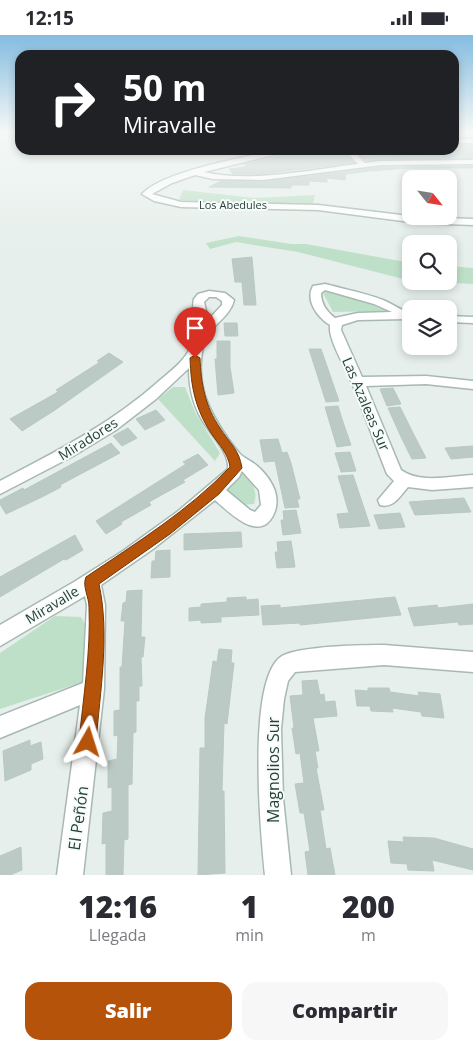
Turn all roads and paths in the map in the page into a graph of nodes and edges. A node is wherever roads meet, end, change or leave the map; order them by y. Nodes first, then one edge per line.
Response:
1 (202, 171) edge
2 (315, 171) edge
3 (196, 173) junction
4 (473, 222) edge
5 (402, 313) edge
6 (402, 316) edge
7 (457, 319) edge
8 (473, 320) edge
9 (336, 323) junction
10 (202, 333) dead end
11 (196, 349) junction
12 (170, 380) junction
13 (358, 382) junction
14 (196, 383) junction
15 (473, 385) edge
16 (236, 459) junction
17 (404, 481) junction
18 (473, 481) edge
19 (0, 488) edge
20 (215, 490) junction
21 (386, 500) dead end
22 (91, 582) junction
23 (0, 636) edge
24 (473, 662) edge
25 (93, 689) junction
26 (0, 727) edge
27 (70, 875) edge
28 (278, 875) edge

1 - 3 street, Los Abedules
2 - 3 street
3 - 4 street, Los Abedules
5 - 9 street
6 - 9 street
7 - 8 street
9 - 13 street, Las Azaleas Sur
10 - 11 street, Miradores
11 - 12 street, Miradores
11 - 14 street
12 - 14 street
12 - 19 street, Miradores
13 - 15 street
13 - 17 street, Las Azaleas Sur
14 - 16 street
16 - 20 street, Miravalle
16 - 20 street
17 - 18 street
17 - 21 street
20 - 22 street, Miravalle
22 - 23 street, Miravalle
22 - 25 street, El Peñón
24 - 28 street, Magnolios Sur
25 - 26 street
25 - 27 street, El Peñón

